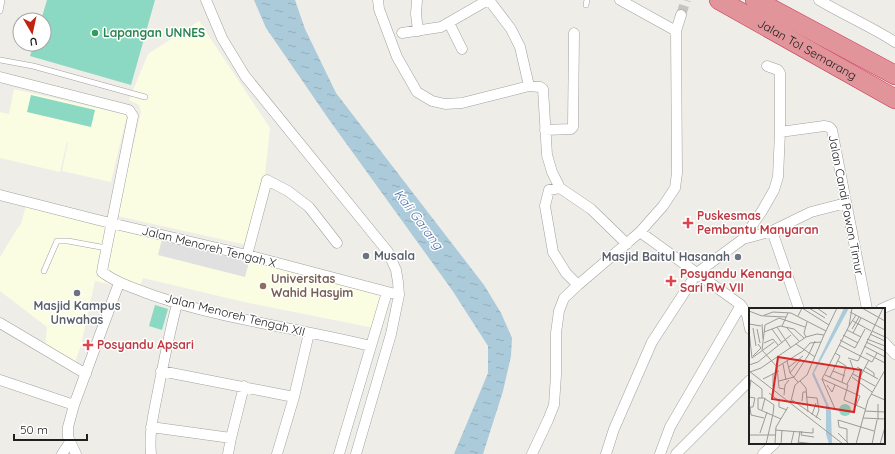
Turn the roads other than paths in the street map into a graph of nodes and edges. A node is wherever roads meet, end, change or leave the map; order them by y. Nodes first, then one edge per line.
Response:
1 (2, 0) edge
2 (206, 0) edge
3 (378, 0) edge
4 (417, 0) edge
5 (489, 0) edge
6 (620, 0) edge
7 (719, 0) edge
8 (755, 0) edge
9 (819, 0) edge
10 (0, 11) edge
11 (681, 15) tunnel mouth
12 (449, 23) junction
13 (418, 31) junction
14 (676, 31) junction
15 (402, 33) dead end
16 (574, 33) dead end
17 (895, 42) edge
18 (462, 49) dead end
19 (0, 60) edge
20 (767, 66) dead end
21 (895, 75) edge
22 (0, 77) edge
23 (529, 86) junction
24 (145, 97) dead end
25 (895, 99) edge
26 (545, 130) junction
27 (780, 132) junction
28 (560, 188) junction
29 (0, 195) edge
30 (846, 203) junction
31 (111, 223) junction
32 (772, 231) junction
33 (640, 232) junction
34 (743, 238) junction
35 (337, 243) dead end
36 (627, 244) junction
37 (106, 248) junction
38 (247, 255) junction
39 (44, 271) dead end
40 (697, 273) junction
41 (119, 283) junction
42 (578, 285) junction
43 (387, 292) junction
44 (399, 295) junction
45 (895, 302) edge
46 (177, 304) junction
47 (741, 305) junction
48 (799, 308) edge
49 (867, 308) edge
50 (883, 308) edge
51 (0, 324) edge
52 (749, 324) edge
53 (309, 333) junction
54 (371, 346) junction
55 (161, 371) junction
56 (86, 374) junction
57 (0, 380) edge
58 (749, 381) edge
59 (244, 386) junction
60 (294, 397) junction
61 (74, 406) junction
62 (151, 427) junction
63 (231, 438) junction
64 (70, 442) junction
65 (774, 444) edge
66 (62, 454) edge
67 (76, 454) edge
68 (151, 454) edge
69 (228, 454) edge
70 (277, 454) edge
71 (338, 454) edge
72 (356, 454) edge
73 (532, 454) edge
74 (606, 454) edge
75 (660, 454) edge
76 (676, 454) edge
77 (763, 454) edge

1 - 10 lane
2 - 44 street
3 - 23 street
4 - 13 street
5 - 12 street
5 - 23 street
6 - 14 street
7 - 25 highway, Jalan Tol Semarang
8 - 21 highway, Jalan Tol Semarang
9 - 17 street
11 - 14 street
12 - 13 street
12 - 18 street
13 - 15 street
14 - 33 street
16 - 26 street
19 - 24 lane
20 - 27 street
22 - 31 street
23 - 26 street
26 - 28 street
27 - 30 street, Jalan Candi Pawon Timur
27 - 34 street
28 - 36 street
28 - 42 street
29 - 31 street, Jalan Menoreh Tengah X
30 - 32 street
30 - 49 street, Jalan Candi Pawon Timur
31 - 37 street
31 - 38 street, Jalan Menoreh Tengah X
32 - 34 street
32 - 48 street
33 - 36 street
33 - 40 street
34 - 40 street
35 - 38 street
36 - 42 street
37 - 39 lane
37 - 41 street, Jalan Menoreh Tengah XII
38 - 43 street, Jalan Menoreh Tengah X
40 - 47 street
40 - 74 street
41 - 46 street, Jalan Menoreh Tengah XII
41 - 56 street
42 - 73 street
43 - 44 street, Jalan Menoreh Tengah X
43 - 54 street
44 - 72 street
45 - 50 street
46 - 53 street, Jalan Menoreh Tengah XII
46 - 55 street
47 - 52 street
47 - 75 street
51 - 56 street
53 - 54 street, Jalan Menoreh Tengah XII
53 - 60 street
54 - 71 street
55 - 59 street
55 - 62 street
56 - 61 street
57 - 61 street
58 - 76 street
59 - 60 street
59 - 63 street
60 - 70 street
61 - 64 street
62 - 63 street
62 - 68 street
63 - 69 street
64 - 66 street
64 - 67 street
65 - 77 street

